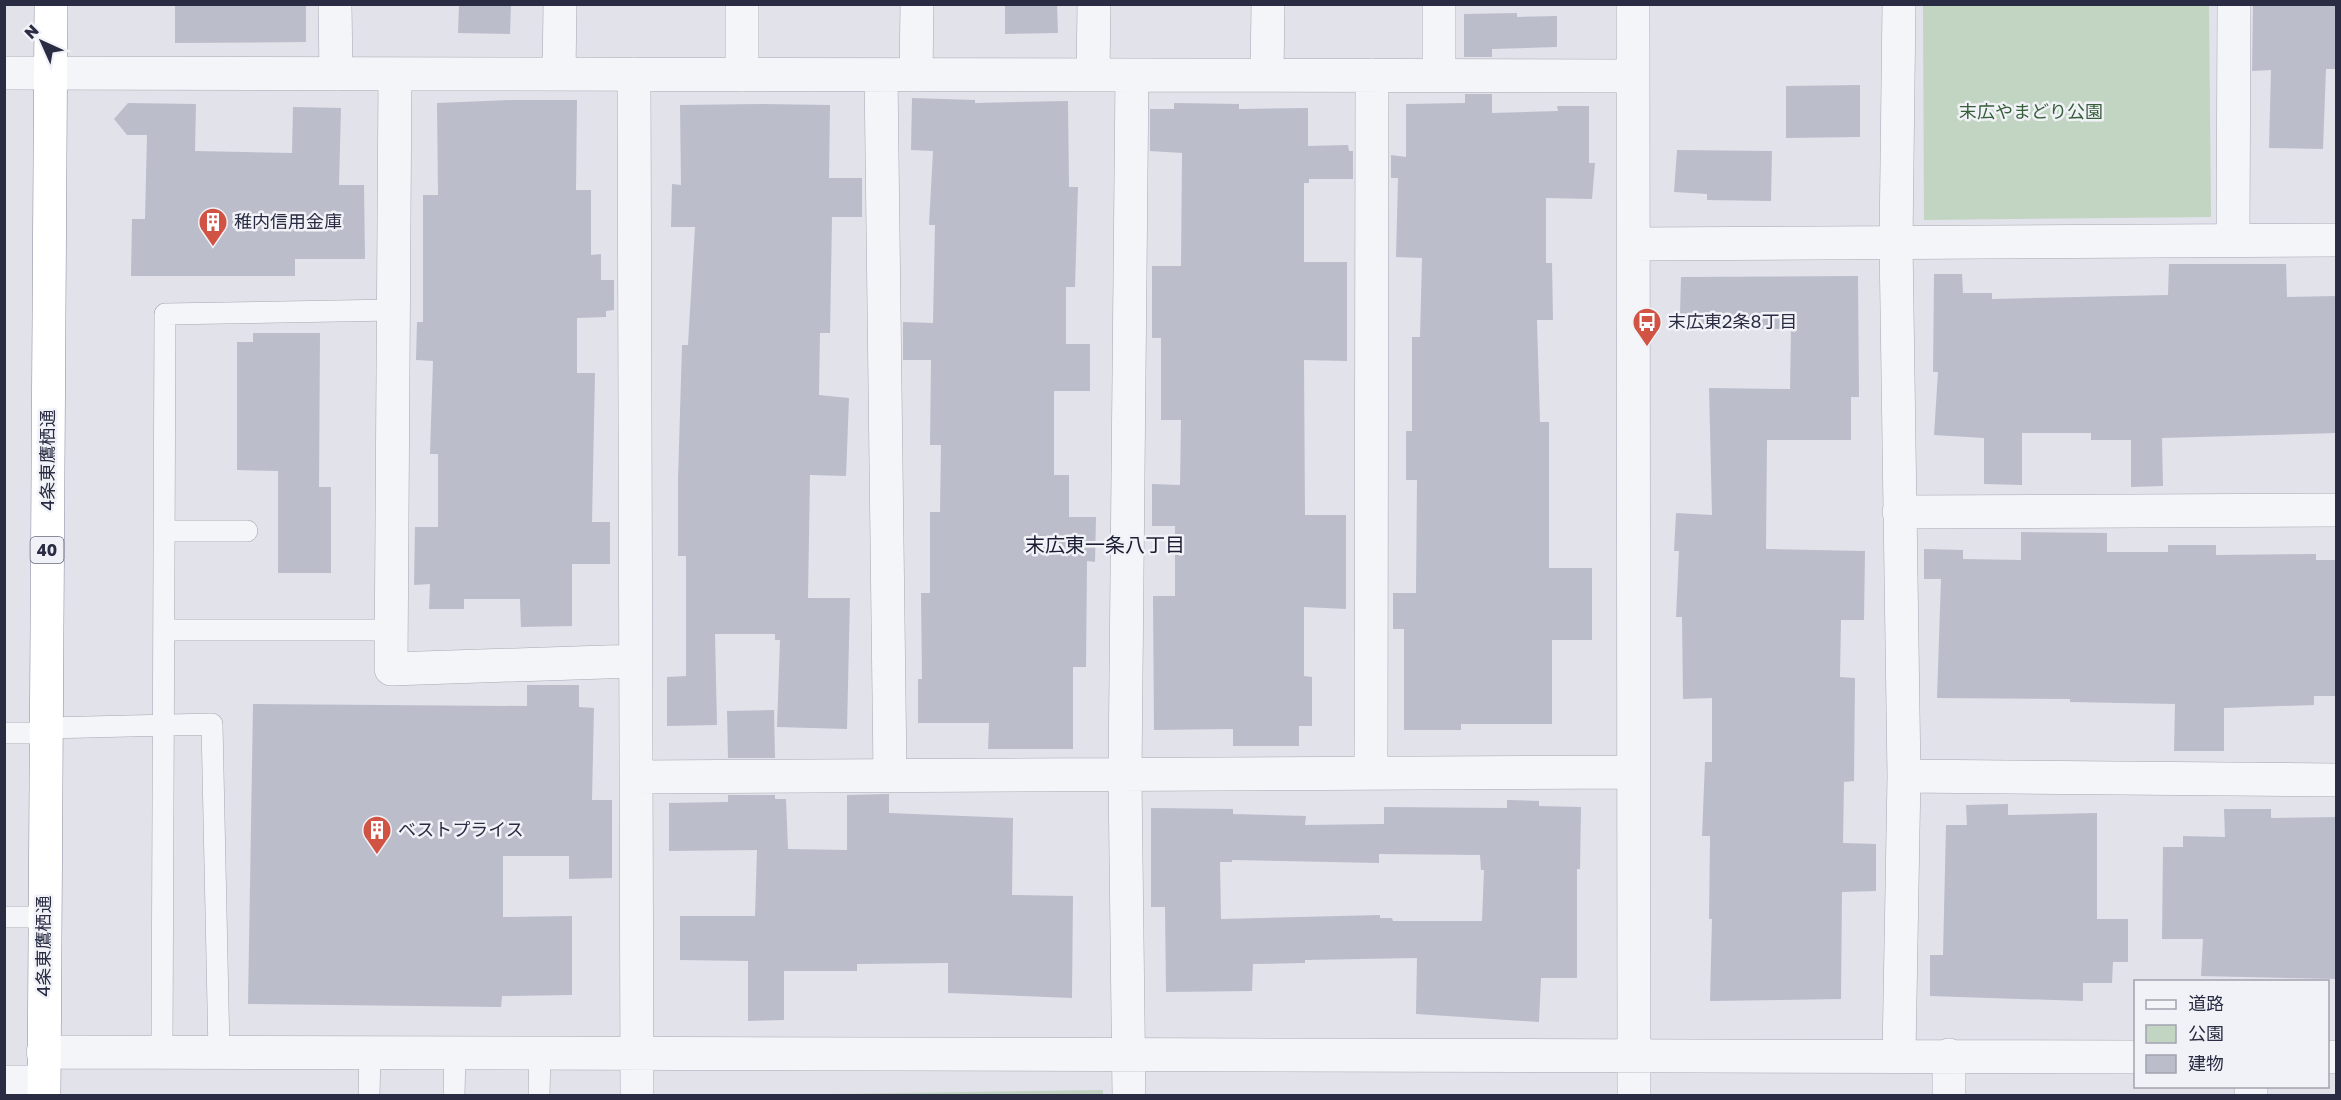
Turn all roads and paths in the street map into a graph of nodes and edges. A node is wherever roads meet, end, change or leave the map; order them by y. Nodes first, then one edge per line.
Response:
1 (51, 4) edge
2 (335, 4) edge
3 (560, 4) edge
4 (742, 4) edge
5 (917, 4) edge
6 (1094, 4) edge
7 (1268, 4) edge
8 (1439, 4) edge
9 (1633, 4) edge
10 (1899, 4) edge
11 (2234, 4) edge
12 (4, 74) edge
13 (51, 74) junction
14 (336, 74) junction
15 (395, 74) junction
16 (559, 74) junction
17 (634, 74) junction
18 (741, 75) junction
19 (881, 75) junction
20 (916, 75) junction
21 (1093, 75) junction
22 (1132, 75) junction
23 (1267, 75) junction
24 (1372, 75) junction
25 (1439, 75) junction
26 (1633, 76) junction
27 (2233, 240) junction
28 (2337, 240) edge
29 (1896, 242) junction
30 (1634, 244) junction
31 (393, 310) junction
32 (2337, 510) edge
33 (1899, 512) junction
34 (165, 531) junction
35 (247, 531) dead end
36 (164, 630) junction
37 (391, 630) junction
38 (636, 661) junction
39 (163, 725) junction
40 (46, 730) junction
41 (4, 733) edge
42 (1633, 772) junction
43 (1371, 773) junction
44 (890, 774) junction
45 (1125, 776) junction
46 (1904, 776) junction
47 (636, 777) junction
48 (2337, 780) edge
49 (4, 917) edge
50 (45, 917) junction
51 (162, 1052) junction
52 (219, 1052) junction
53 (370, 1052) junction
54 (455, 1052) junction
55 (540, 1052) junction
56 (637, 1053) junction
57 (1634, 1054) junction
58 (1899, 1055) junction
59 (1949, 1055) junction
60 (1129, 1056) junction
61 (2134, 1057) edge
62 (44, 1076) edge
63 (4, 1082) edge
64 (369, 1095) edge
65 (454, 1095) edge
66 (539, 1095) edge
67 (637, 1095) edge
68 (1129, 1095) edge
69 (1634, 1095) edge
70 (1949, 1095) edge

1 - 13 highway, 4条東鷹栖通 / 40
2 - 14 street
3 - 16 street
4 - 18 street
5 - 20 street
6 - 21 street
7 - 23 street
8 - 25 street
9 - 26 street
10 - 29 street
11 - 27 street
12 - 13 street
13 - 14 street
13 - 40 highway, 4条東鷹栖通 / 40
14 - 15 street
15 - 16 street
15 - 31 street
16 - 17 street
17 - 18 street
17 - 38 street
18 - 19 street
19 - 20 street
19 - 44 street
20 - 21 street
21 - 22 street
22 - 23 street
22 - 45 street
23 - 24 street
24 - 25 street
24 - 43 street
25 - 26 street
26 - 30 street
27 - 28 street
27 - 29 street
29 - 30 street
29 - 33 street
30 - 42 street
31 - 34 lane
31 - 37 street
32 - 33 street
33 - 46 street
34 - 35 lane
34 - 36 lane
36 - 37 lane
36 - 39 lane
37 - 38 street
38 - 47 street
39 - 40 lane
39 - 51 lane
39 - 52 lane
40 - 41 lane
40 - 50 highway, 4条東鷹栖通 / 40
42 - 43 street
42 - 57 street
43 - 45 street
44 - 45 street
44 - 47 street
45 - 60 street
46 - 48 street
46 - 58 street
47 - 56 street
49 - 50 lane
50 - 62 highway, 4条東鷹栖通 / 40
51 - 52 street
51 - 62 street
52 - 53 street
53 - 54 street
53 - 64 lane
54 - 55 street
54 - 65 lane
55 - 56 street
55 - 66 lane
56 - 60 street
56 - 67 street
57 - 58 street
57 - 60 street
57 - 69 street
58 - 59 street
59 - 61 street
59 - 70 street
60 - 68 street
62 - 63 street

